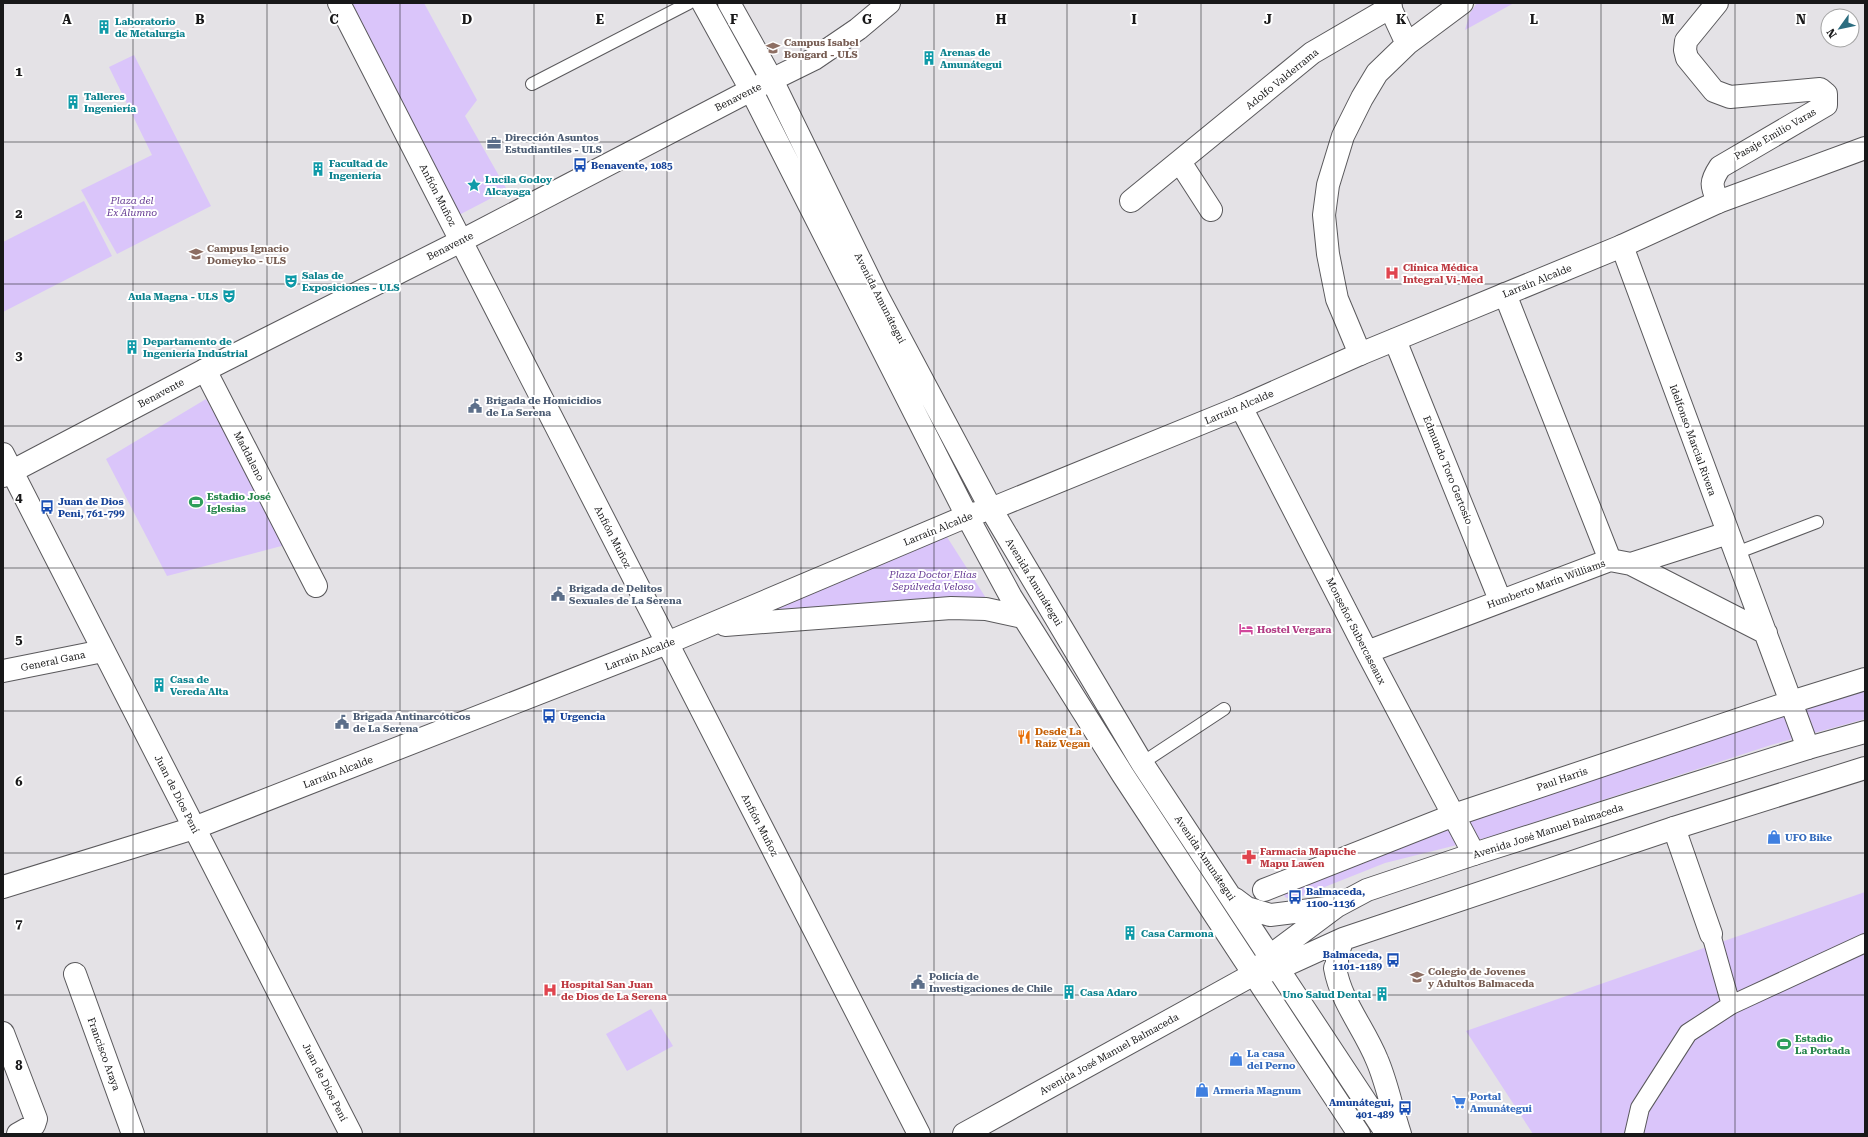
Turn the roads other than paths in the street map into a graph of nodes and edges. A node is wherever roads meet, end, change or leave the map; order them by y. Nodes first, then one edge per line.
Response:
1 (339, 3) edge
2 (689, 3) edge
3 (703, 3) edge
4 (729, 3) edge
5 (889, 3) edge
6 (1462, 3) edge
7 (1717, 3) edge
8 (1390, 5) edge
9 (1407, 44) junction
10 (772, 80) junction
11 (532, 84) dead end
12 (751, 90) junction
13 (1865, 148) edge
14 (1180, 162) junction
15 (1131, 201) dead end
16 (1718, 202) junction
17 (1211, 210) dead end
18 (461, 241) junction
19 (1622, 246) junction
20 (1505, 294) junction
21 (1395, 340) junction
22 (1360, 354) junction
23 (205, 370) junction
24 (1241, 407) junction
25 (6, 467) edge
26 (991, 509) junction
27 (967, 516) junction
28 (1817, 522) dead end
29 (1728, 533) junction
30 (1736, 553) junction
31 (1610, 560) junction
32 (1631, 564) junction
33 (316, 586) dead end
34 (1500, 600) junction
35 (1023, 617) junction
36 (708, 627) junction
37 (1766, 633) junction
38 (667, 643) junction
39 (103, 651) junction
40 (1367, 652) junction
41 (3, 672) edge
42 (1865, 679) edge
43 (1791, 702) junction
44 (1224, 709) dead end
45 (1865, 732) edge
46 (1808, 748) junction
47 (1142, 763) junction
48 (1865, 768) edge
49 (1454, 815) junction
50 (194, 828) junction
51 (1674, 828) junction
52 (1474, 854) junction
53 (3, 888) edge
54 (1264, 890) dead end
55 (1231, 896) junction
56 (1337, 906) junction
57 (1711, 934) joint
58 (1343, 939) junction
59 (1865, 944) edge
60 (1274, 962) junction
61 (75, 974) dead end
62 (1254, 974) junction
63 (1731, 1004) junction
64 (3, 1033) edge
65 (18, 1134) edge
66 (132, 1134) edge
67 (352, 1134) edge
68 (919, 1134) edge
69 (964, 1134) edge
70 (1359, 1134) edge
71 (1387, 1134) edge
72 (1400, 1134) edge
73 (1634, 1134) edge

1 - 18 main road, Anfión Muñoz
2 - 11 lane
3 - 12 main road
4 - 10 main road, Avenida Amunátegui
5 - 10 main road, Benavente
6 - 9 main road
7 - 16 main road, Pasaje Emilio Varas
8 - 9 main road
8 - 14 main road, Adolfo Valderrama
9 - 22 main road
10 - 12 main road, Benavente
10 - 26 main road, Avenida Amunátegui
12 - 18 main road, Benavente
12 - 27 main road
13 - 16 main road, Larraín Alcalde
14 - 15 main road, Adolfo Valderrama
14 - 17 main road
16 - 19 main road, Larraín Alcalde
18 - 23 main road, Benavente
18 - 38 main road, Anfión Muñoz
19 - 20 main road, Larraín Alcalde
19 - 29 main road, Idelfonso Marcial Rivera
20 - 21 main road, Larraín Alcalde
20 - 31 main road
21 - 22 main road, Larraín Alcalde
21 - 34 main road, Edmundo Toro Gertosio
22 - 24 main road, Larraín Alcalde
23 - 25 main road, Benavente
23 - 33 main road, Maddaleno
24 - 26 main road, Larraín Alcalde
24 - 40 main road, Monseñor Subercaseaux
25 - 39 main road, Juan de Dios Pení
26 - 27 main road, Larraín Alcalde
26 - 47 main road, Avenida Amunátegui
27 - 35 main road
27 - 36 main road, Larraín Alcalde
28 - 30 lane
29 - 30 main road, Idelfonso Marcial Rivera
29 - 32 main road, Humberto Marín Williams
30 - 37 main road, Idelfonso Marcial Rivera
31 - 32 main road, Humberto Marín Williams
31 - 34 main road, Humberto Marín Williams
32 - 37 main road
34 - 40 main road, Humberto Marín Williams
35 - 36 main road
35 - 62 main road
36 - 38 main road, Larraín Alcalde
37 - 43 main road, Idelfonso Marcial Rivera
38 - 50 main road, Larraín Alcalde
38 - 68 main road, Anfión Muñoz
39 - 41 main road, General Gana
39 - 50 main road, Juan de Dios Pení
40 - 49 main road, Monseñor Subercaseaux
42 - 43 main road, Paul Harris
43 - 46 main road, Idelfonso Marcial Rivera
43 - 49 main road, Paul Harris
44 - 47 lane
45 - 46 main road, Avenida José Manuel Balmaceda
46 - 52 main road, Avenida José Manuel Balmaceda
47 - 55 main road, Avenida Amunátegui
48 - 51 main road, Avenida José Manuel Balmaceda
49 - 52 main road, Monseñor Subercaseaux
49 - 54 main road, Paul Harris
50 - 53 main road, Larraín Alcalde
50 - 67 main road, Juan de Dios Pení
51 - 57 main road
51 - 58 main road, Avenida José Manuel Balmaceda
52 - 56 main road, Avenida José Manuel Balmaceda
55 - 56 main road
55 - 60 main road, Avenida Amunátegui
56 - 60 main road, Avenida José Manuel Balmaceda
57 - 63 street
58 - 60 main road, Avenida José Manuel Balmaceda
58 - 72 main road
59 - 63 street
60 - 62 main road, Avenida José Manuel Balmaceda
60 - 71 main road, Avenida Amunátegui
61 - 66 main road, Francisco Araya
62 - 69 main road, Avenida José Manuel Balmaceda
62 - 70 main road
63 - 73 street
64 - 65 main road

